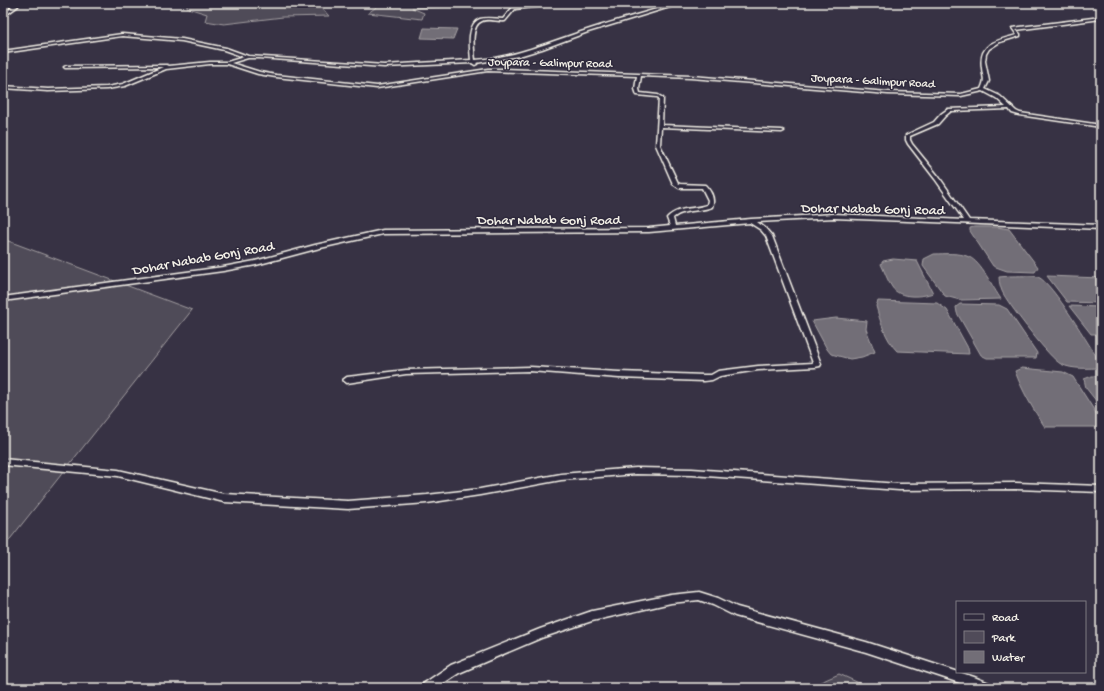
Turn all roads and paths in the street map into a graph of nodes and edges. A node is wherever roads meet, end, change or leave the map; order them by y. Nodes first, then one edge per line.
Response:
1 (6, 3) edge
2 (539, 3) edge
3 (681, 3) edge
4 (3, 16) edge
5 (1101, 18) edge
6 (3, 52) edge
7 (248, 57) junction
8 (473, 62) junction
9 (227, 63) junction
10 (66, 67) dead end
11 (171, 67) junction
12 (480, 71) junction
13 (639, 75) junction
14 (3, 86) edge
15 (982, 90) junction
16 (1010, 108) junction
17 (659, 126) junction
18 (1101, 126) edge
19 (782, 131) dead end
20 (751, 221) junction
21 (968, 222) junction
22 (1101, 227) edge
23 (673, 228) junction
24 (3, 299) edge
25 (348, 380) dead end
26 (3, 462) edge
27 (1101, 489) edge
28 (427, 688) edge
29 (987, 688) edge

1 - 4 street
2 - 8 street
3 - 8 street
5 - 15 street
6 - 7 street
7 - 8 street
7 - 9 street
8 - 12 street
9 - 11 street, Joypara - Galimpur Road
9 - 12 street, Joypara - Galimpur Road
10 - 11 street
11 - 14 street, Joypara - Galimpur Road
12 - 13 street, Joypara - Galimpur Road
13 - 15 street, Joypara - Galimpur Road
13 - 17 street
15 - 16 street
16 - 18 street
16 - 21 street
17 - 19 street
17 - 23 street
20 - 21 street, Dohar Nabab Gonj Road
20 - 23 street, Dohar Nabab Gonj Road
20 - 25 street
21 - 22 street, Dohar Nabab Gonj Road
23 - 24 street, Dohar Nabab Gonj Road
26 - 27 street
28 - 29 street

